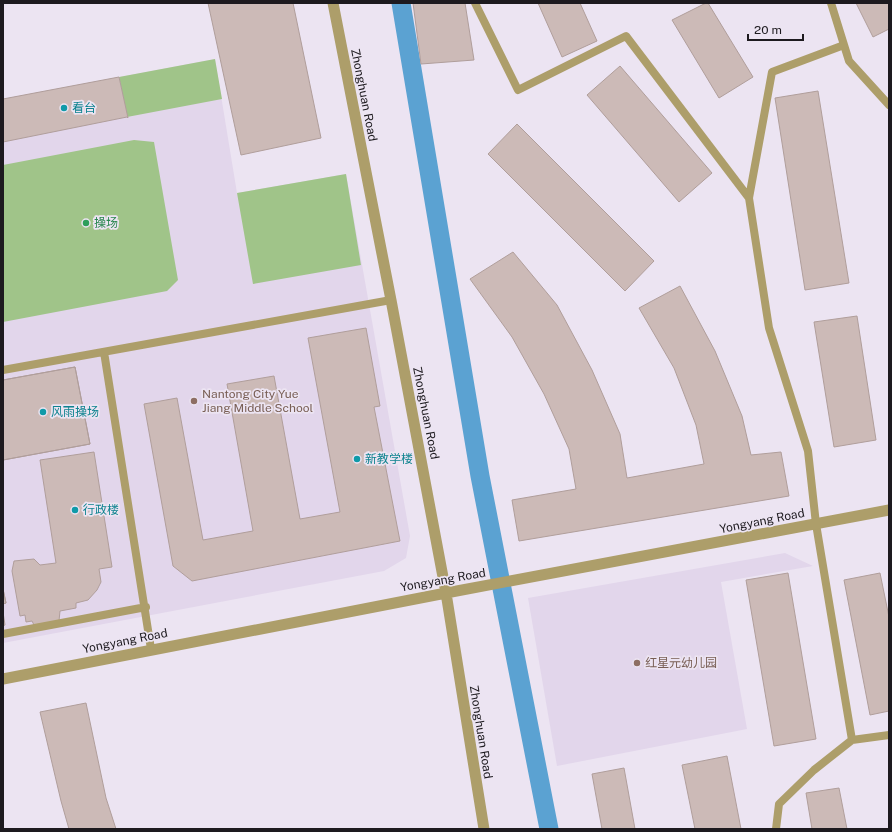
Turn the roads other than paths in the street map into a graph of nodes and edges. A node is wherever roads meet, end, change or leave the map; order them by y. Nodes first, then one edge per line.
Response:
1 (332, 3) edge
2 (475, 3) edge
3 (831, 3) edge
4 (844, 45) junction
5 (889, 105) edge
6 (749, 198) junction
7 (391, 300) junction
8 (104, 352) junction
9 (3, 370) edge
10 (889, 510) edge
11 (816, 524) junction
12 (446, 592) junction
13 (146, 607) junction
14 (3, 634) edge
15 (152, 649) junction
16 (3, 679) edge
17 (889, 735) edge
18 (852, 740) junction
19 (484, 829) edge
20 (776, 829) edge

1 - 7 street, Zhonghuan Road
2 - 6 lane
3 - 4 lane
4 - 5 lane
4 - 6 lane
6 - 11 lane
7 - 8 lane
7 - 12 street, Zhonghuan Road
8 - 9 lane
8 - 13 lane
10 - 11 street, Yongyang Road
11 - 12 street, Yongyang Road
11 - 18 lane
12 - 15 street, Yongyang Road
12 - 19 street, Zhonghuan Road
13 - 14 lane
13 - 15 lane
15 - 16 street, Yongyang Road
17 - 18 lane
18 - 20 lane

